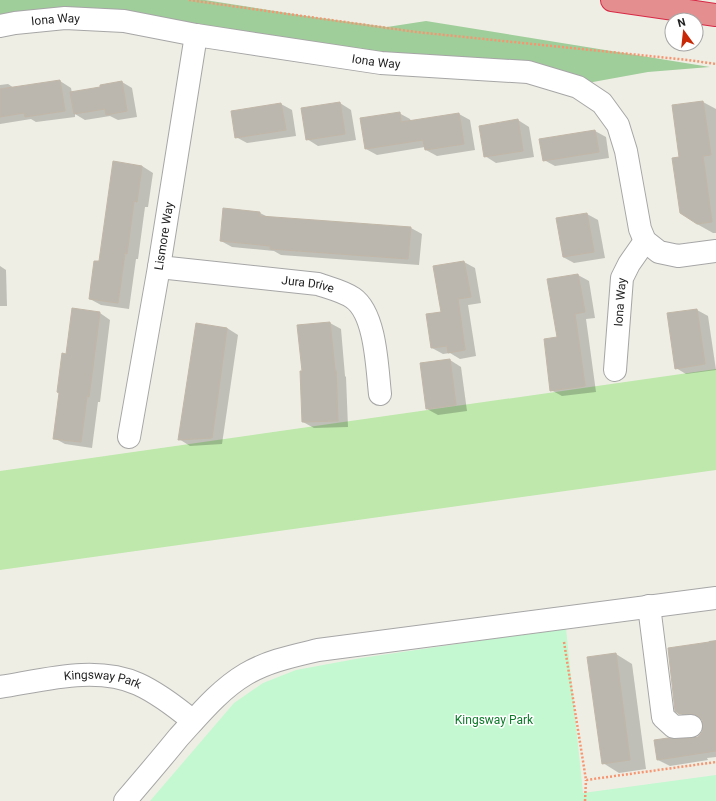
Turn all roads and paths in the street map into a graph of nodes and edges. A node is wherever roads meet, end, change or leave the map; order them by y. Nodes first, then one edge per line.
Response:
1 (189, 0) edge
2 (612, 0) edge
3 (716, 15) edge
4 (0, 26) edge
5 (196, 34) junction
6 (716, 64) edge
7 (645, 241) junction
8 (716, 251) edge
9 (159, 267) junction
10 (616, 370) dead end
11 (380, 394) dead end
12 (129, 437) dead end
13 (716, 598) edge
14 (649, 606) junction
15 (561, 619) junction
16 (0, 687) edge
17 (193, 721) junction
18 (691, 726) dead end
19 (716, 762) edge
20 (586, 780) junction
21 (125, 801) edge
22 (585, 801) edge

1 - 6 path
2 - 3 highway
4 - 5 street, Iona Way
5 - 7 street, Iona Way
5 - 9 street, Lismore Way
7 - 8 street
7 - 10 street, Iona Way
9 - 11 street, Jura Drive
9 - 12 street, Lismore Way
13 - 14 street
14 - 15 street
14 - 18 street
15 - 17 street
15 - 20 path
16 - 17 street, Kingsway Park
17 - 21 street
19 - 20 path
20 - 22 path

